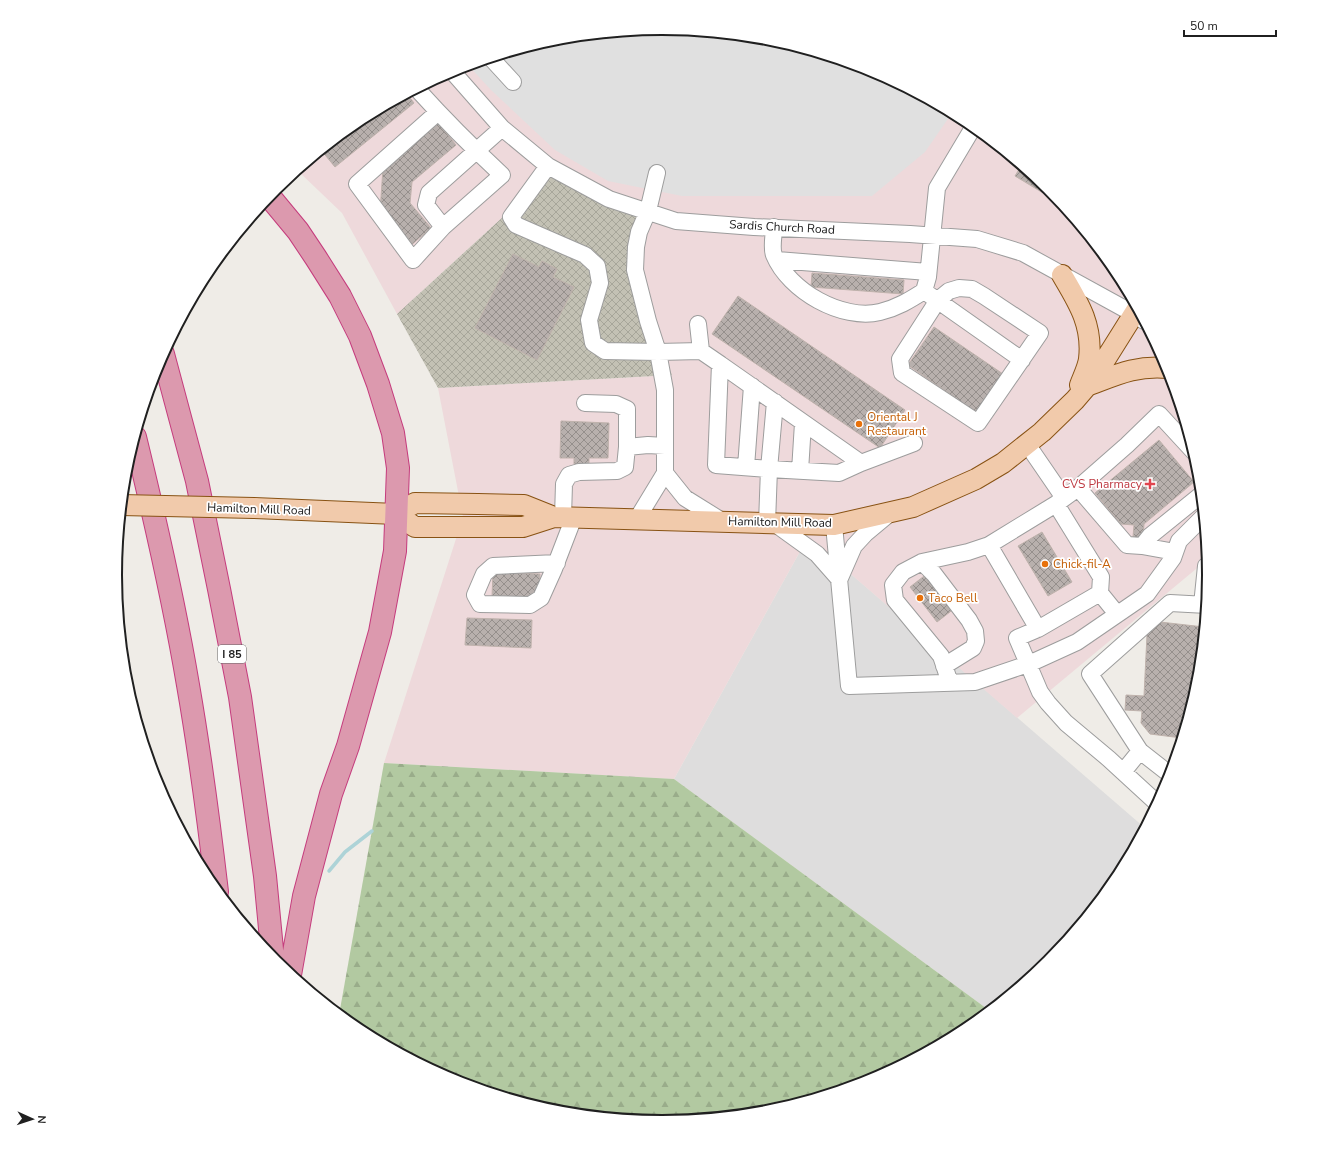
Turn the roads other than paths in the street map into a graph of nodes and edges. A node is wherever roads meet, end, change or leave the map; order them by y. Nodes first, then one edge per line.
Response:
1 (495, 62) edge
2 (456, 76) edge
3 (513, 82) dead end
4 (420, 93) edge
5 (438, 112) junction
6 (502, 128) junction
7 (970, 132) edge
8 (476, 151) junction
9 (548, 166) junction
10 (657, 173) dead end
11 (273, 201) edge
12 (648, 212) junction
13 (443, 227) junction
14 (774, 227) junction
15 (932, 235) junction
16 (777, 260) junction
17 (928, 272) junction
18 (1062, 275) junction
19 (924, 291) junction
20 (938, 300) junction
21 (1134, 312) edge
22 (1137, 318) edge
23 (698, 324) dead end
24 (701, 351) junction
25 (658, 352) junction
26 (1022, 360) junction
27 (165, 363) edge
28 (720, 364) junction
29 (1160, 367) edge
30 (752, 386) junction
31 (1081, 393) junction
32 (774, 402) junction
33 (585, 403) dead end
34 (804, 423) junction
35 (1186, 443) edge
36 (914, 444) dead end
37 (1027, 444) junction
38 (666, 446) junction
39 (137, 447) edge
40 (627, 447) junction
41 (861, 463) junction
42 (746, 467) junction
43 (769, 469) junction
44 (800, 471) junction
45 (665, 473) junction
46 (1078, 488) junction
47 (1197, 498) edge
48 (1060, 501) junction
49 (126, 505) edge
50 (890, 512) junction
51 (396, 514) junction
52 (564, 517) junction
53 (637, 519) junction
54 (722, 521) junction
55 (1199, 521) edge
56 (770, 523) junction
57 (834, 524) junction
58 (989, 545) junction
59 (1142, 546) junction
60 (1175, 552) junction
61 (557, 562) junction
62 (922, 562) junction
63 (839, 579) junction
64 (1100, 592) junction
65 (1201, 605) edge
66 (1118, 614) junction
67 (1038, 629) junction
68 (1028, 664) junction
69 (944, 666) junction
70 (950, 683) junction
71 (1140, 751) junction
72 (1165, 771) edge
73 (1123, 772) junction
74 (1153, 800) edge
75 (216, 880) edge
76 (272, 949) edge
77 (291, 968) edge

1 - 3 street
2 - 6 street, Sardis Church Road
4 - 5 street
5 - 8 street
5 - 13 street
6 - 8 street
6 - 9 street, Sardis Church Road
7 - 15 street
8 - 13 street
8 - 13 street
9 - 12 street, Sardis Church Road
9 - 25 street
10 - 12 street
11 - 51 highway
12 - 14 street, Sardis Church Road
12 - 25 street
14 - 15 street, Sardis Church Road
14 - 16 street
15 - 17 street
15 - 18 street, Sardis Church Road
16 - 17 street
16 - 19 street
17 - 19 street
18 - 21 street, Sardis Church Road
18 - 31 main road
19 - 20 street
20 - 26 street
20 - 26 street
20 - 26 street
22 - 31 main road, Hamilton Mill Road
23 - 24 street
24 - 25 street
24 - 28 street
25 - 38 street
27 - 76 highway, I 85
28 - 30 street
28 - 42 street
29 - 31 main road
30 - 32 street
30 - 42 street
31 - 37 main road, Hamilton Mill Road
32 - 34 street
32 - 43 street
33 - 40 street
34 - 41 street
34 - 44 street
35 - 46 street
36 - 41 street
37 - 48 street
37 - 50 main road, Hamilton Mill Road
38 - 40 street
38 - 45 street
39 - 75 highway
40 - 52 street
41 - 44 street
42 - 43 street
43 - 44 street
43 - 56 street
45 - 53 street
45 - 54 street
46 - 48 street
46 - 59 street
47 - 59 street
48 - 58 street
48 - 64 street
49 - 51 main road, Hamilton Mill Road, bridge
50 - 57 main road, Hamilton Mill Road
50 - 63 street
51 - 52 main road, Hamilton Mill Road
51 - 77 highway
52 - 53 main road, Hamilton Mill Road
52 - 61 street
53 - 54 main road, Hamilton Mill Road
54 - 56 main road, Hamilton Mill Road
55 - 60 street
56 - 57 main road, Hamilton Mill Road
56 - 63 street
57 - 63 street
58 - 62 street
58 - 67 street
59 - 60 street
60 - 66 street
61 - 61 street
62 - 69 street
62 - 69 street
63 - 70 street
64 - 66 street
64 - 67 street
65 - 71 street
66 - 68 street
67 - 68 street
68 - 70 street
68 - 73 street
69 - 70 street
71 - 72 street
71 - 73 street
73 - 74 street

